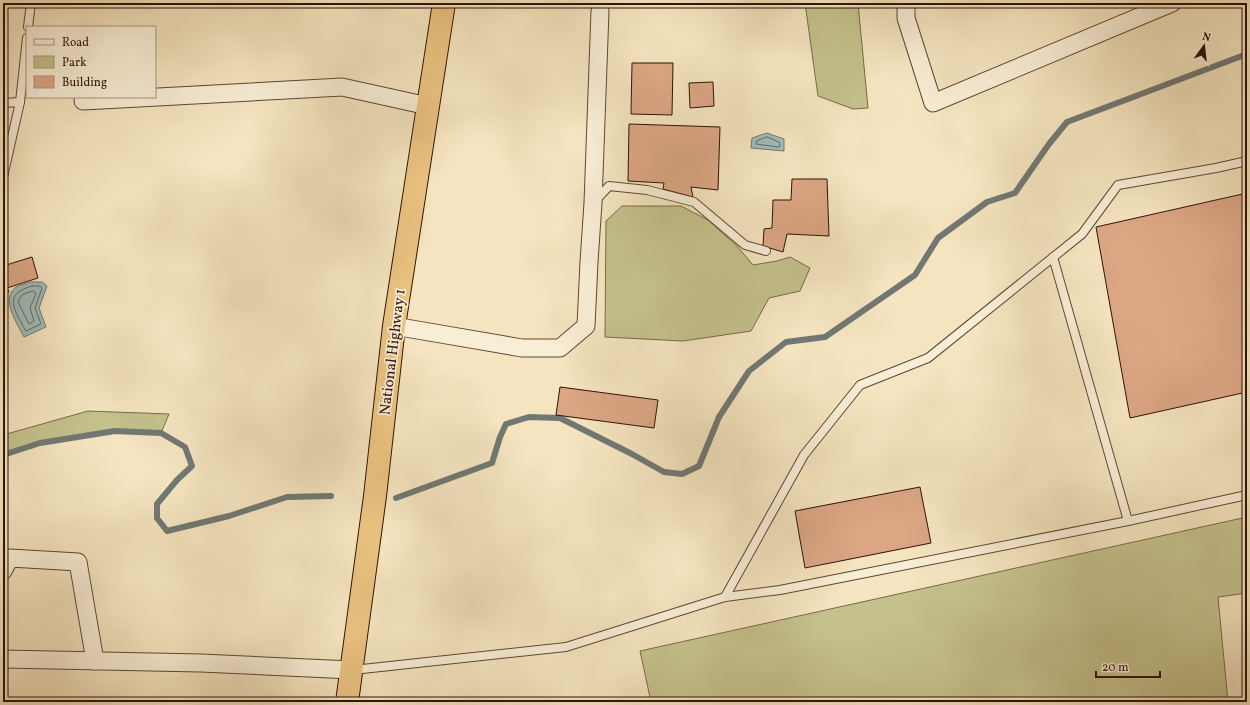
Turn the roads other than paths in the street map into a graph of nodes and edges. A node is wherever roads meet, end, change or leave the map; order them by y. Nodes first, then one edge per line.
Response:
1 (31, 3) edge
2 (444, 3) edge
3 (906, 3) edge
4 (1172, 3) edge
5 (600, 11) dead end
6 (28, 26) edge
7 (26, 47) edge
8 (156, 97) edge
9 (138, 98) edge
10 (83, 101) dead end
11 (20, 102) junction
12 (3, 103) edge
13 (428, 106) junction
14 (1247, 161) edge
15 (3, 177) edge
16 (593, 203) junction
17 (766, 251) dead end
18 (1053, 257) junction
19 (394, 326) junction
20 (1247, 495) edge
21 (1128, 521) junction
22 (3, 571) edge
23 (725, 597) junction
24 (3, 659) edge
25 (95, 661) junction
26 (351, 670) junction
27 (351, 699) edge

1 - 6 lane
2 - 13 highway, National Highway 1
3 - 4 street
5 - 16 street
7 - 11 lane
8 - 13 street
9 - 10 street
11 - 12 lane
11 - 15 lane
13 - 19 highway, National Highway 1
14 - 18 lane
16 - 17 lane
16 - 19 street
18 - 21 lane
18 - 23 lane
19 - 26 highway, National Highway 1
20 - 21 lane
21 - 23 lane
22 - 25 street
23 - 26 lane
24 - 25 street
25 - 26 street
26 - 27 highway, National Highway 1

